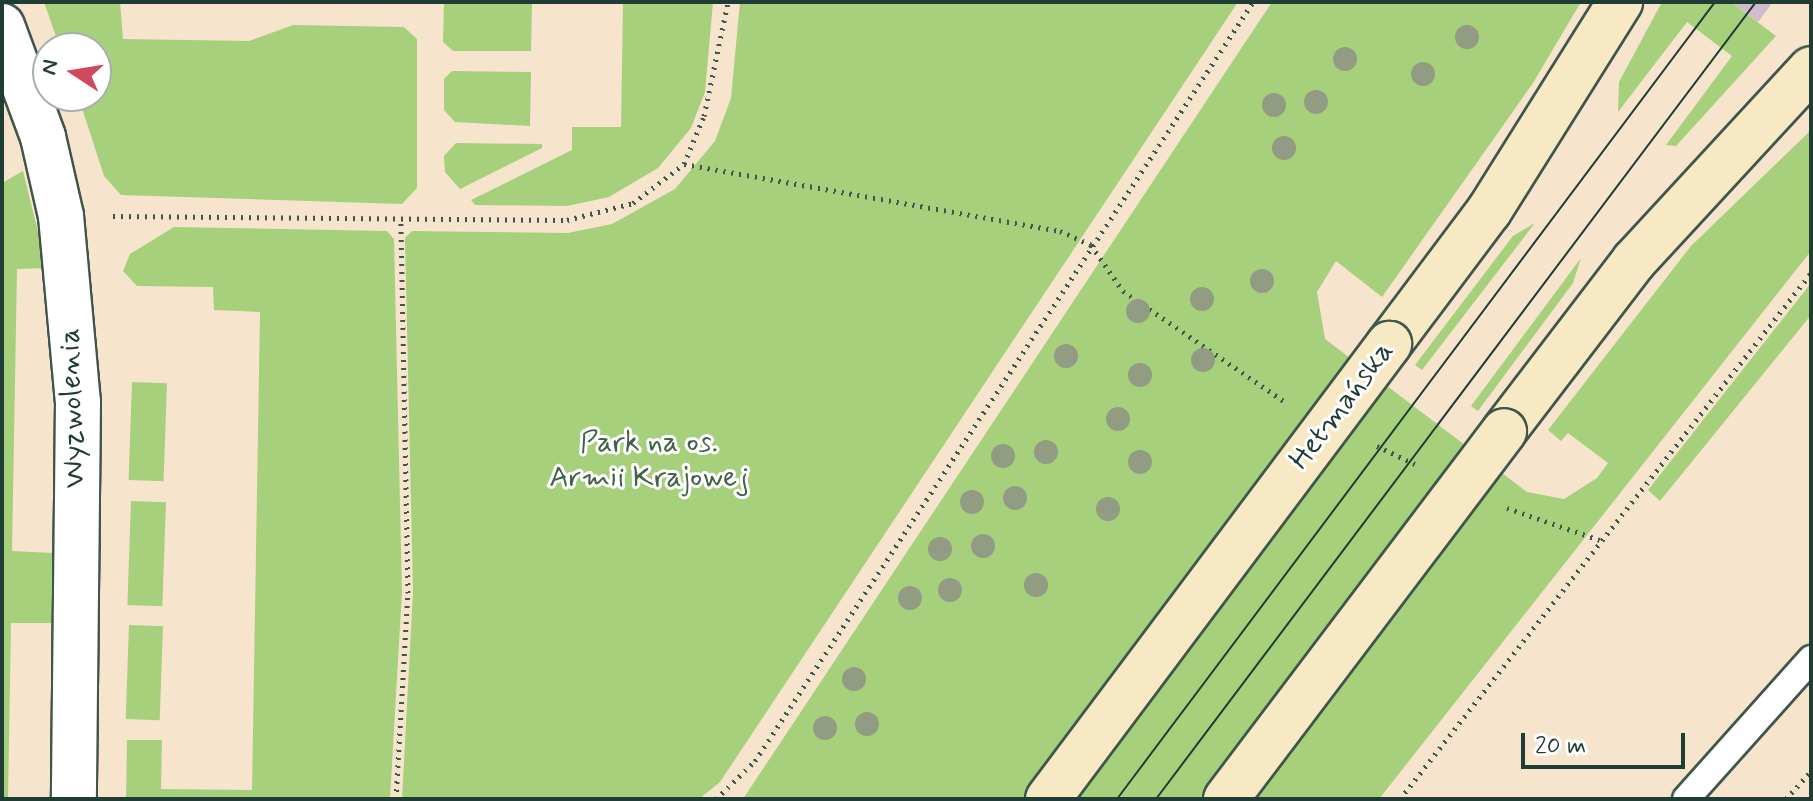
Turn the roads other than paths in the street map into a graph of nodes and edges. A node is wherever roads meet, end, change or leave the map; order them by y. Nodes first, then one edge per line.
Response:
1 (1620, 2) edge
2 (2, 26) edge
3 (1811, 69) edge
4 (1811, 659) edge
5 (74, 799) edge
6 (1048, 799) edge
7 (1226, 799) edge
8 (1686, 799) edge

1 - 6 street, Hetmańska, bridge
2 - 5 street, Wyzwolenia
3 - 7 street, bridge
4 - 8 lane

